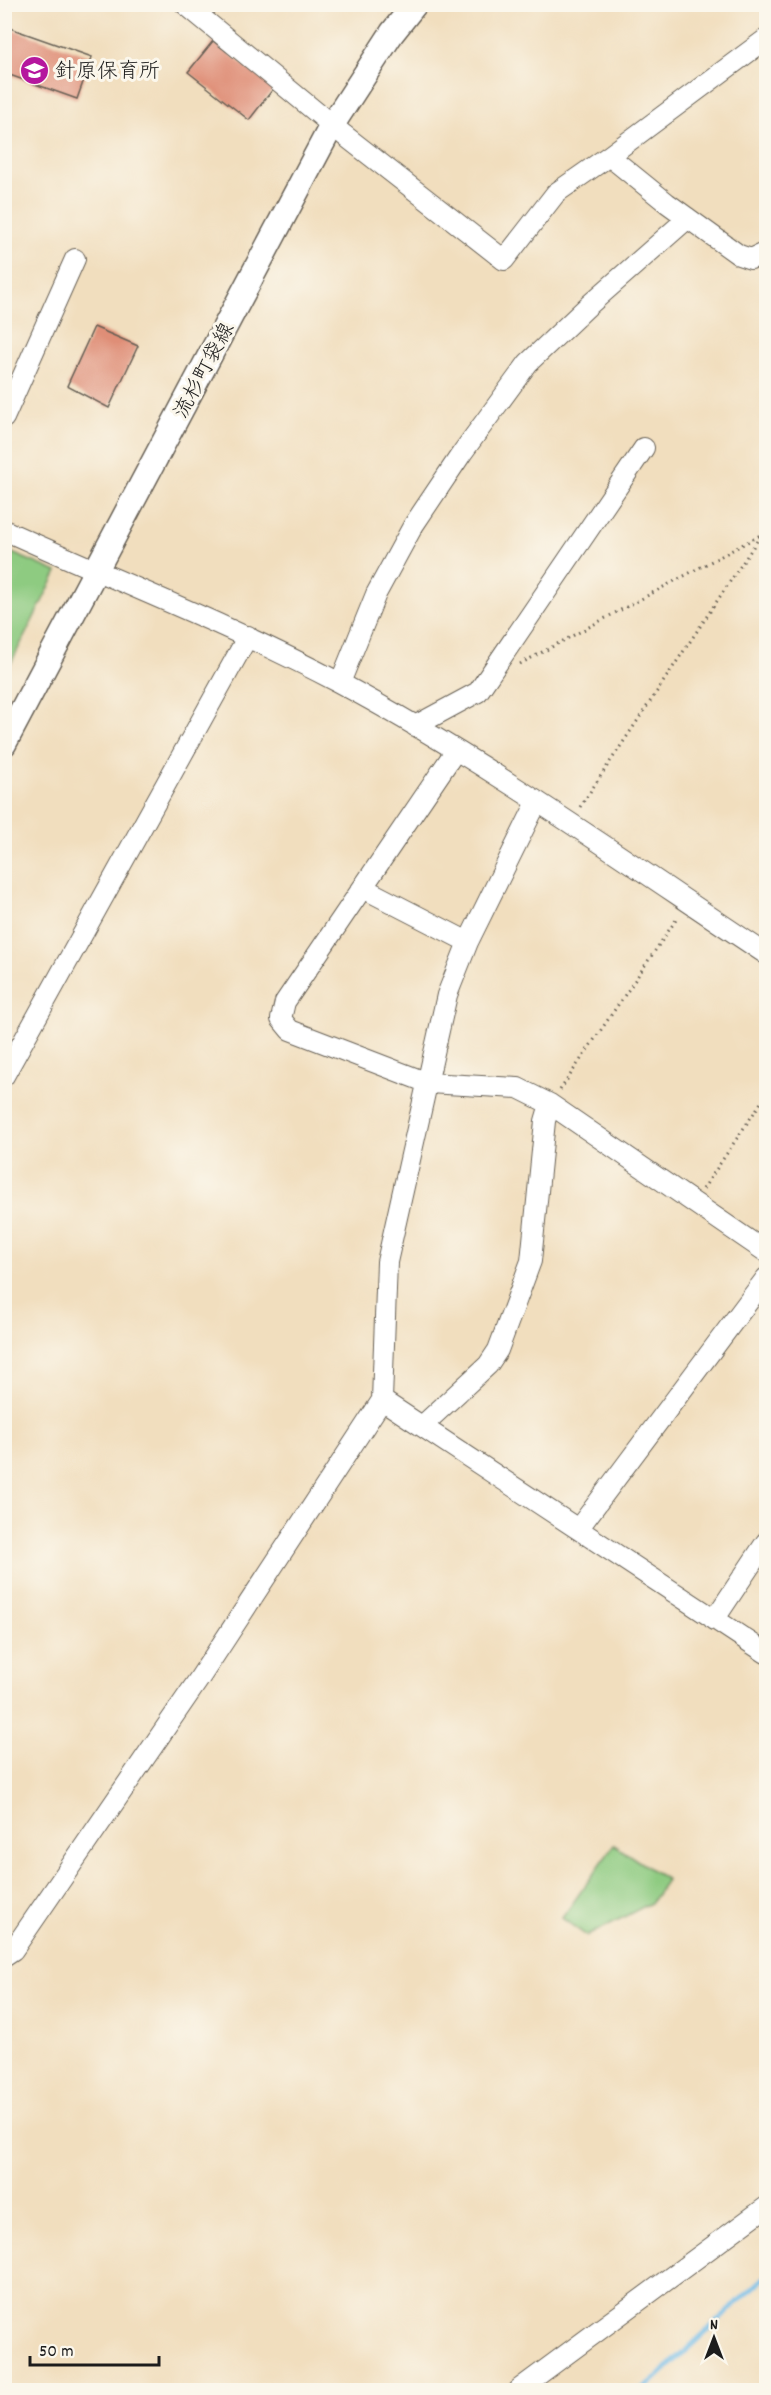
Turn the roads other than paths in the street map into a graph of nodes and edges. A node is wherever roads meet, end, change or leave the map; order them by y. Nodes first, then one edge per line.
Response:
1 (185, 4) edge
2 (415, 4) edge
3 (766, 39) edge
4 (332, 125) junction
5 (609, 156) junction
6 (688, 218) junction
7 (766, 252) edge
8 (75, 259) dead end
9 (4, 418) edge
10 (644, 448) dead end
11 (4, 531) edge
12 (96, 572) junction
13 (248, 636) junction
14 (340, 683) junction
15 (415, 726) junction
16 (4, 744) edge
17 (456, 750) junction
18 (537, 802) junction
19 (363, 888) junction
20 (468, 942) junction
21 (766, 954) edge
22 (4, 1076) edge
23 (428, 1083) junction
24 (550, 1104) junction
25 (766, 1252) edge
26 (766, 1278) edge
27 (382, 1400) junction
28 (422, 1426) junction
29 (578, 1529) junction
30 (766, 1542) edge
31 (714, 1620) junction
32 (766, 1653) edge
33 (4, 1956) edge
34 (766, 2207) edge
35 (518, 2391) edge

1 - 4 street
2 - 4 main road, 流杉町袋線
3 - 5 street
4 - 5 street
4 - 12 main road, 流杉町袋線
5 - 6 street
6 - 7 street
6 - 14 street
8 - 9 street
10 - 15 street
11 - 12 street
12 - 13 street
12 - 16 main road, 流杉町袋線
13 - 14 street
13 - 22 street
14 - 15 street
15 - 17 street
17 - 18 street
17 - 19 street
18 - 20 street
18 - 21 street
19 - 20 street
19 - 23 street
20 - 23 street
23 - 24 street
23 - 27 street
24 - 25 street
24 - 28 street
26 - 29 street
27 - 28 street
27 - 33 street
28 - 29 street
29 - 31 street
30 - 31 street
31 - 32 street
34 - 35 street

